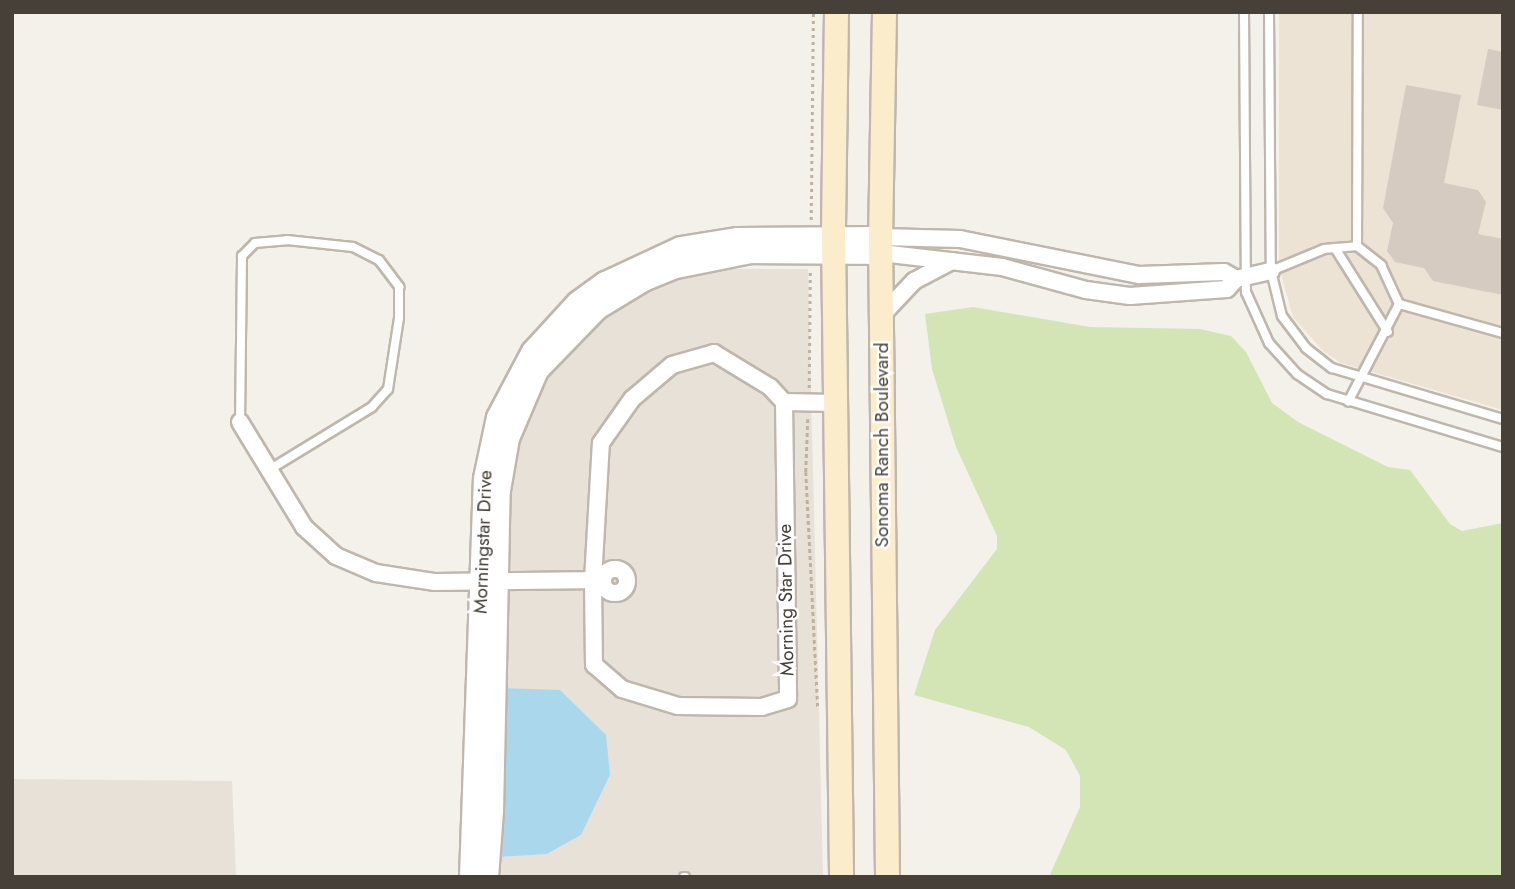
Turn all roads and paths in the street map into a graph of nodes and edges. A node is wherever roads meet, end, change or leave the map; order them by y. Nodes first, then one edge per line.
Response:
1 (813, 12) edge
2 (836, 12) edge
3 (884, 12) edge
4 (1244, 12) edge
5 (1269, 12) edge
6 (1358, 12) edge
7 (810, 244) junction
8 (833, 244) junction
9 (880, 245) junction
10 (1357, 246) junction
11 (1335, 248) junction
12 (1017, 249) junction
13 (952, 261) junction
14 (1011, 269) junction
15 (1271, 271) junction
16 (1241, 277) junction
17 (1399, 304) junction
18 (882, 315) junction
19 (1388, 332) junction
20 (1503, 333) edge
21 (1360, 378) junction
22 (784, 402) junction
23 (808, 402) junction
24 (1348, 402) junction
25 (835, 403) junction
26 (1503, 419) edge
27 (240, 422) joint
28 (1503, 447) edge
29 (267, 471) junction
30 (488, 580) junction
31 (598, 580) junction
32 (819, 722) dead end
33 (470, 877) edge
34 (487, 877) edge
35 (841, 877) edge
36 (887, 877) edge

1 - 7 path
2 - 8 main road
3 - 9 main road, Sonoma Ranch Boulevard
4 - 16 lane
5 - 15 lane
6 - 10 lane
7 - 8 street, Morningstar Drive
7 - 23 path
7 - 30 street, Morningstar Drive
8 - 9 street, Morningstar Drive
8 - 25 main road
9 - 12 street
9 - 13 street
9 - 18 main road, Sonoma Ranch Boulevard
10 - 11 lane
10 - 17 lane
11 - 15 lane
11 - 19 lane
12 - 14 lane
12 - 16 street
13 - 14 street
13 - 18 street
14 - 16 street
15 - 16 street
15 - 21 lane
16 - 24 lane
17 - 19 lane
17 - 20 lane
18 - 36 main road, Sonoma Ranch Boulevard
19 - 21 lane
21 - 24 lane
21 - 26 lane
22 - 23 street
22 - 31 street
22 - 31 street, Morning Star Drive
23 - 25 street
23 - 32 path
24 - 28 lane
25 - 35 main road
27 - 29 street
27 - 29 lane
29 - 30 street
30 - 31 street
30 - 33 street, Morningstar Drive
30 - 34 street, Morningstar Drive

